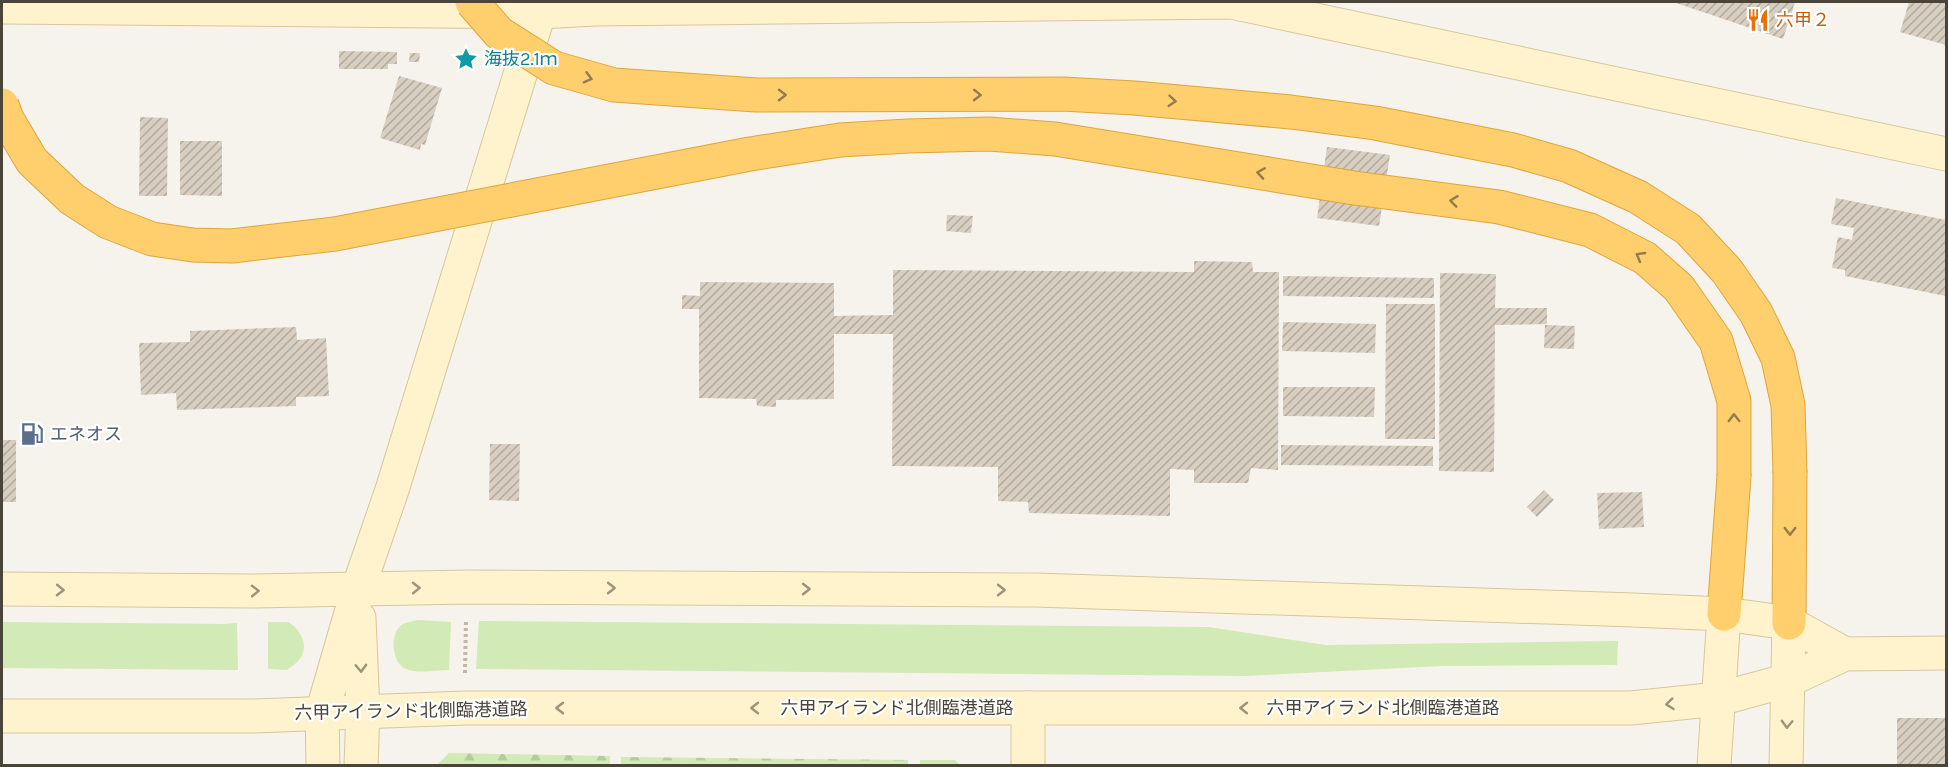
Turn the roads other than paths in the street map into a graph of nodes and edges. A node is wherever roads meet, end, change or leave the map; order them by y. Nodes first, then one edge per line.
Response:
1 (472, 2) edge
2 (2, 7) edge
3 (541, 7) edge
4 (2, 105) edge
5 (1947, 154) edge
6 (2, 589) edge
7 (358, 589) junction
8 (1724, 614) junction
9 (1789, 623) junction
10 (1947, 653) edge
11 (1845, 654) junction
12 (1789, 680) junction
13 (1719, 699) junction
14 (1028, 708) junction
15 (363, 711) junction
16 (322, 713) junction
17 (2, 716) edge
18 (323, 765) edge
19 (361, 765) edge
20 (1028, 765) edge
21 (1713, 765) edge
22 (1786, 765) edge

1 -> 9 highway, bridge
2 - 3 street
3 - 5 street
3 - 7 street
8 -> 4 highway, bridge
6 -> 7 street
7 -> 8 street
7 -> 15 street
7 - 16 street
8 - 9 street
8 - 13 street
9 - 11 street
9 - 12 street
10 - 11 street
11 - 12 street, 六甲アイランド北側臨港道路
12 - 13 street, 六甲アイランド北側臨港道路
12 -> 22 street
13 -> 14 street, 六甲アイランド北側臨港道路
13 - 21 street
14 -> 15 street, 六甲アイランド北側臨港道路
14 - 20 street
15 - 16 street, 六甲アイランド北側臨港道路
15 - 19 street
16 - 17 street, 六甲アイランド北側臨港道路
16 - 18 street

